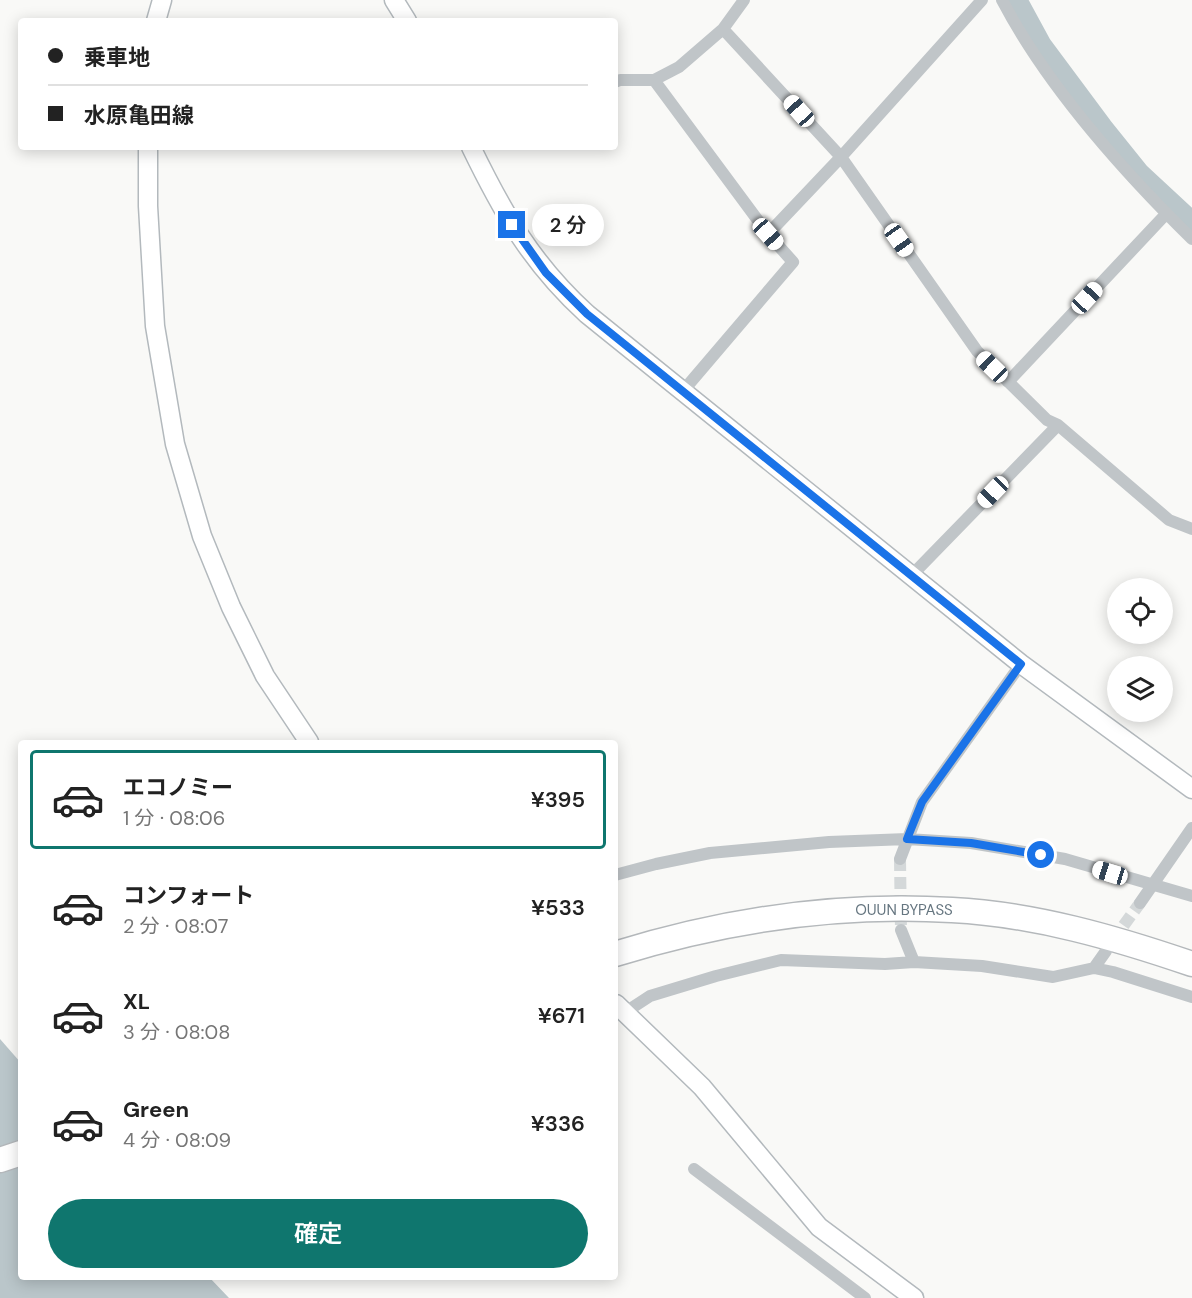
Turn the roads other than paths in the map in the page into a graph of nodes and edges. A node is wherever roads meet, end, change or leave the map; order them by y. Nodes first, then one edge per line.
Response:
1 (162, 0) edge
2 (394, 0) edge
3 (744, 0) edge
4 (982, 0) edge
5 (1002, 0) edge
6 (157, 18) edge
7 (404, 18) edge
8 (723, 29) junction
9 (654, 80) junction
10 (618, 81) edge
11 (148, 150) edge
12 (473, 150) edge
13 (841, 157) junction
14 (1166, 214) junction
15 (768, 234) junction
16 (1192, 239) edge
17 (1008, 382) junction
18 (683, 391) junction
19 (1058, 425) junction
20 (1192, 529) edge
21 (912, 576) junction
22 (1021, 664) junction
23 (308, 740) edge
24 (1192, 789) edge
25 (1192, 828) edge
26 (907, 839) junction
27 (900, 859) tunnel mouth
28 (618, 874) edge
29 (1152, 885) junction
30 (1192, 896) edge
31 (1140, 903) tunnel mouth
32 (901, 930) tunnel mouth
33 (1106, 951) tunnel mouth
34 (618, 953) edge
35 (914, 962) junction
36 (1192, 964) edge
37 (1094, 968) junction
38 (1192, 997) edge
39 (620, 1008) edge
40 (18, 1154) edge
41 (0, 1160) edge
42 (694, 1169) dead end
43 (865, 1298) edge
44 (914, 1298) edge

1 - 6 street
2 - 7 street
3 - 8 street
4 - 13 street
5 - 14 street
8 - 9 street
8 - 13 street
9 - 10 street
9 - 15 street
11 - 23 street
12 - 18 street
13 - 15 street
13 - 17 street
14 - 16 street
14 - 17 street
15 - 18 street
17 - 19 street
18 - 21 street
19 - 20 street
19 - 21 street
21 - 22 street
22 - 24 street
22 - 26 street
25 - 29 street
26 - 27 street
26 - 28 street
26 - 29 street
29 - 30 street
29 - 31 street
32 - 35 street
33 - 37 street
34 - 36 highway, OUUN BYPASS
35 - 37 street
35 - 39 street
37 - 38 street
39 - 44 street
40 - 41 highway
42 - 43 street

